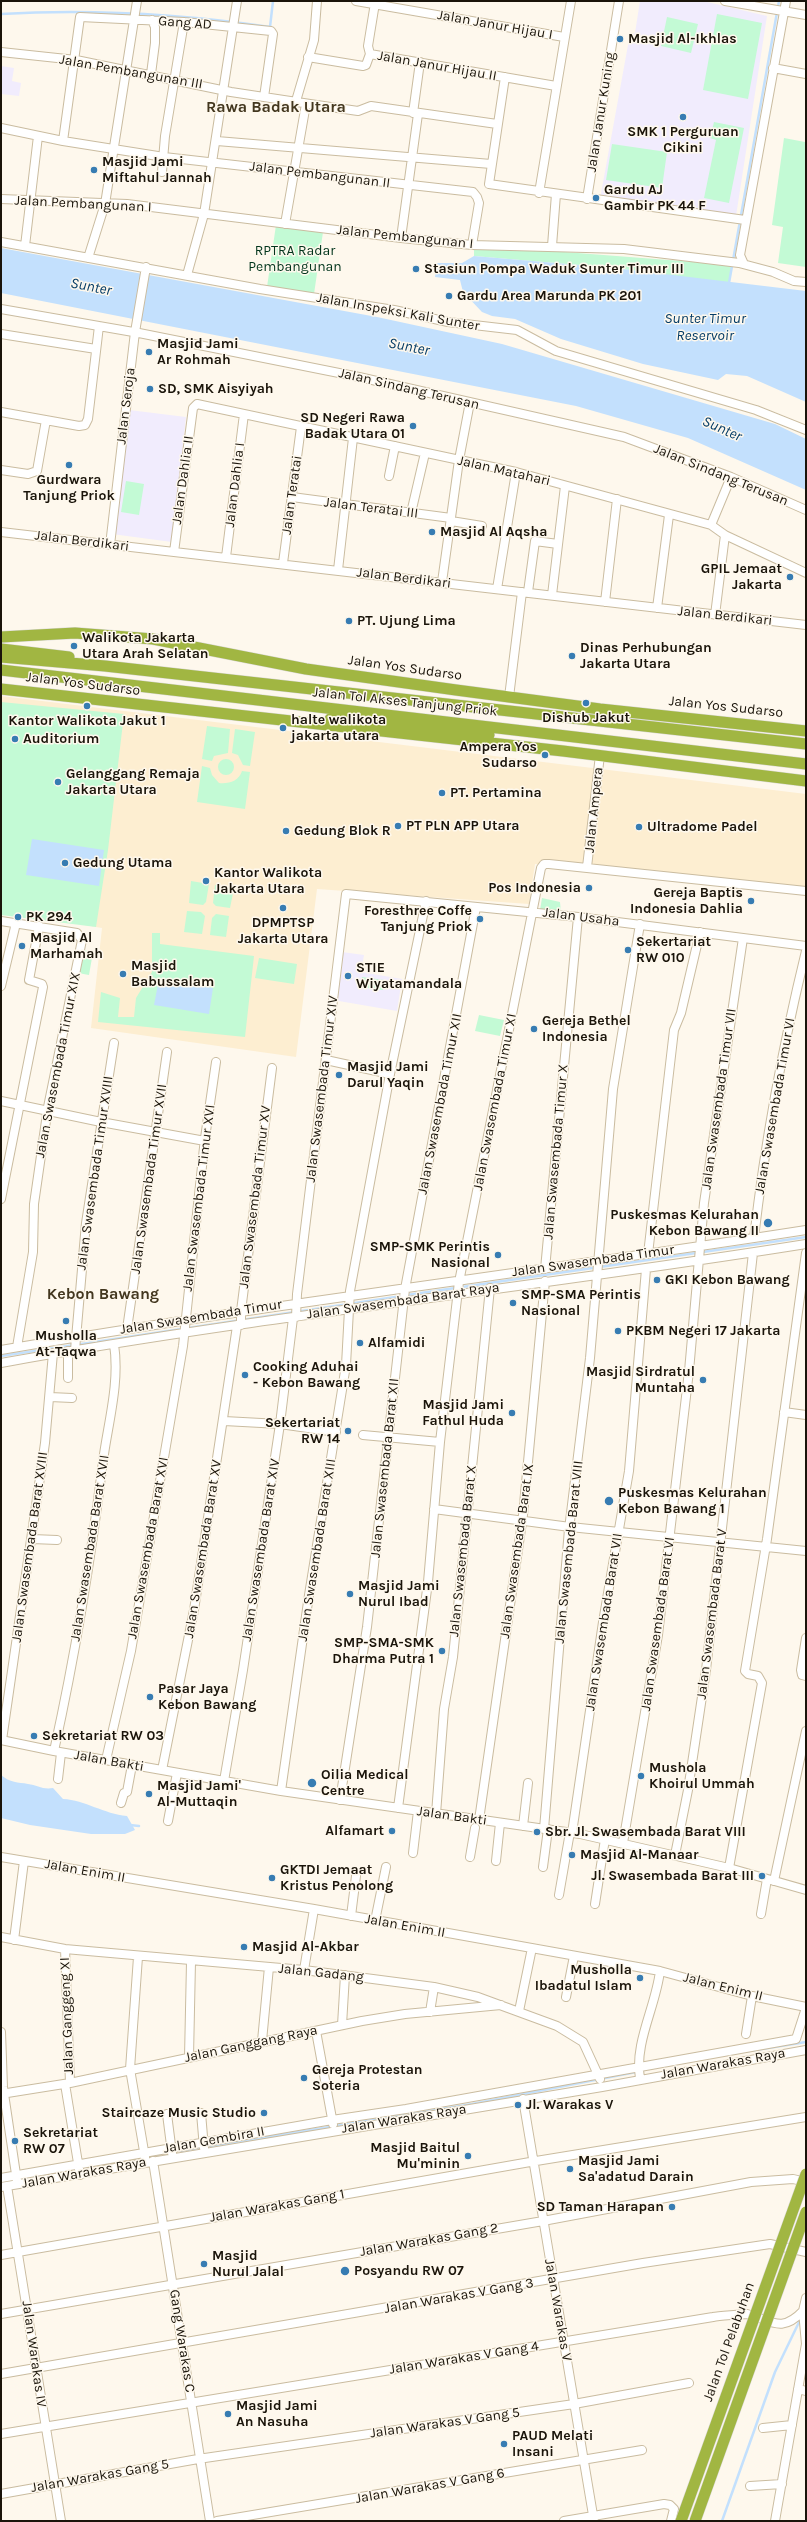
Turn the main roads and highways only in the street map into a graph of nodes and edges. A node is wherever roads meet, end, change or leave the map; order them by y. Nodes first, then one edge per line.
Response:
1 (1, 636) edge
2 (1, 649) edge
3 (1, 658) edge
4 (53, 659) junction
5 (1, 670) edge
6 (1, 689) edge
7 (307, 723) junction
8 (806, 731) edge
9 (624, 742) junction
10 (806, 744) edge
11 (806, 764) edge
12 (806, 781) edge
13 (806, 2174) edge
14 (806, 2212) edge
15 (681, 2521) edge
16 (695, 2521) edge

1 - 8 highway, Jalan Yos Sudarso
2 - 4 highway
3 - 4 highway, Jalan Tol Akses Tanjung Priok
4 - 10 highway, Jalan Tol Akses Tanjung Priok
5 - 9 highway, Jalan Tol Akses Tanjung Priok
6 - 7 highway, Jalan Yos Sudarso
7 - 9 highway
7 - 12 highway, Jalan Yos Sudarso
9 - 11 highway, Jalan Tol Akses Tanjung Priok
13 - 15 highway, Jalan Tol Pelabuhan, bridge
14 - 16 highway, Jalan Tol Pelabuhan, bridge

